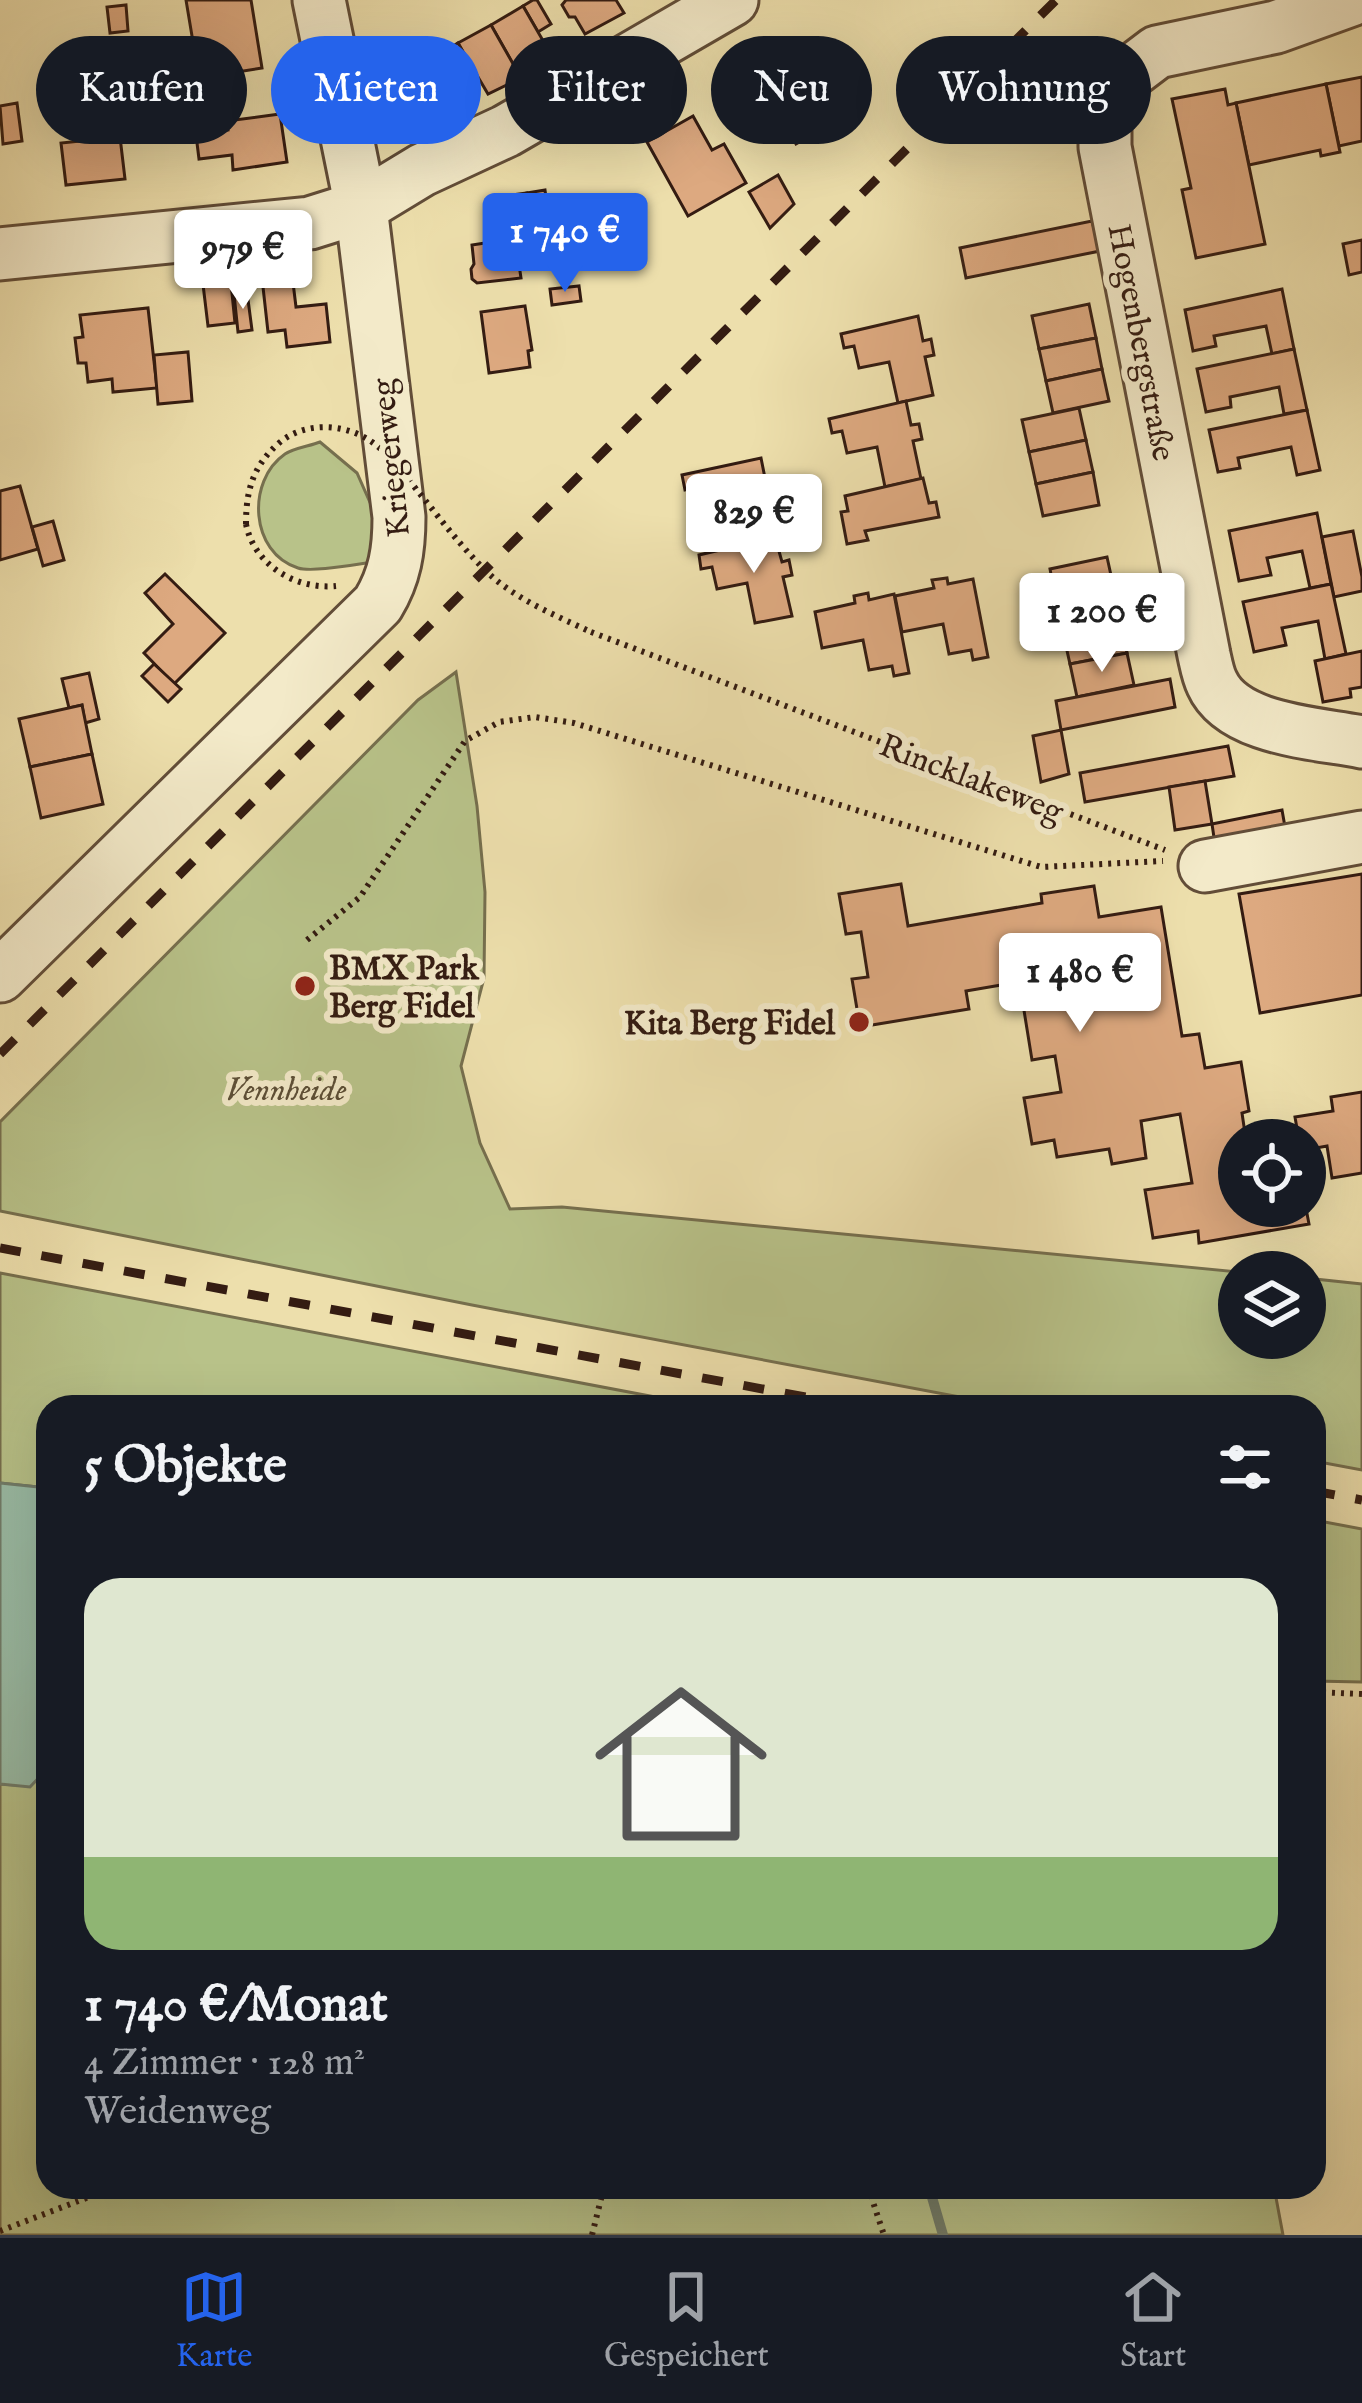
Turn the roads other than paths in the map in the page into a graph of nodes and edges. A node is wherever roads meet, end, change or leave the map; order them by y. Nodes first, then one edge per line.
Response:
1 (319, 0) edge
2 (732, 0) edge
3 (1351, 0) edge
4 (361, 207) junction
5 (0, 254) edge
6 (1362, 742) edge
7 (1362, 837) edge
8 (1198, 863) road end
9 (0, 976) edge

1 - 4 street, Kriegerweg
2 - 4 street
3 - 6 street, Hogenbergstraße
4 - 5 street
4 - 9 street, Kriegerweg
7 - 8 street

